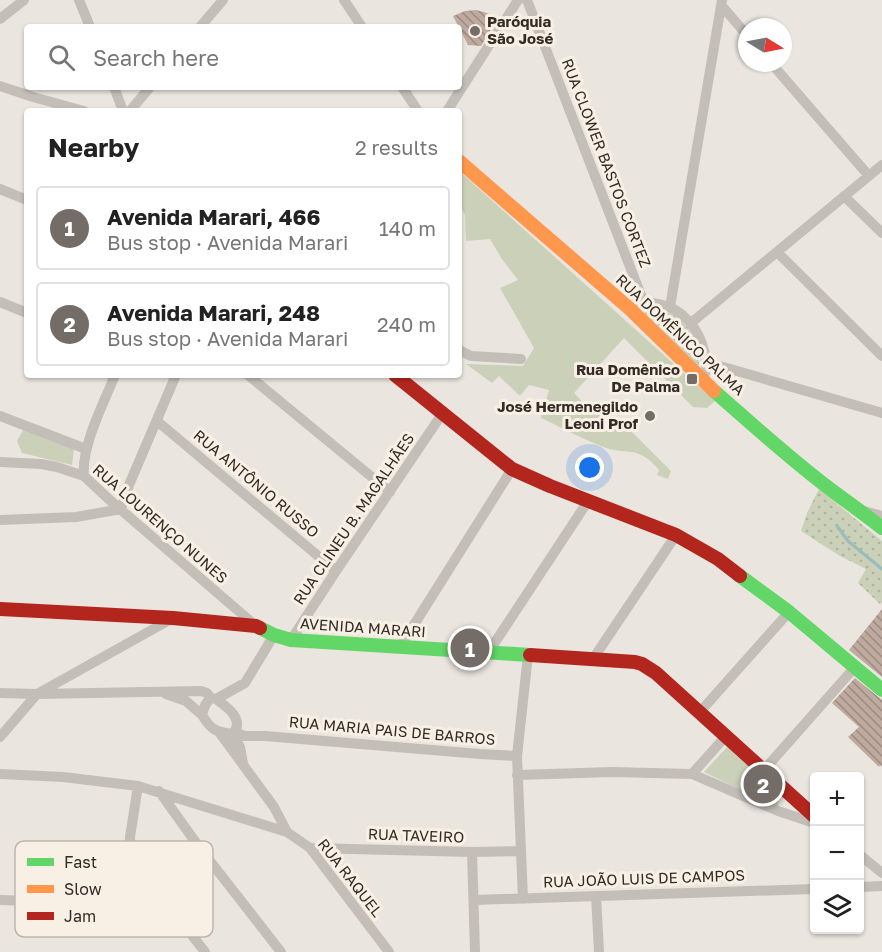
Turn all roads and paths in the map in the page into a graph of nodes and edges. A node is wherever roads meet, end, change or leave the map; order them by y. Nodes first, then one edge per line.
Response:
1 (24, 0) edge
2 (79, 0) edge
3 (223, 0) edge
4 (344, 0) edge
5 (518, 0) edge
6 (527, 0) edge
7 (722, 2) edge
8 (0, 19) edge
9 (738, 23) edge
10 (89, 24) edge
11 (203, 24) edge
12 (360, 24) edge
13 (779, 72) edge
14 (0, 86) edge
15 (462, 88) edge
16 (115, 90) edge
17 (148, 90) edge
18 (404, 90) edge
19 (460, 90) edge
20 (70, 108) edge
21 (122, 108) edge
22 (132, 108) edge
23 (416, 108) edge
24 (449, 108) edge
25 (462, 164) edge
26 (882, 165) edge
27 (869, 176) junction
28 (0, 189) edge
29 (844, 196) junction
30 (24, 199) edge
31 (882, 232) edge
32 (777, 252) junction
33 (0, 302) edge
34 (644, 303) junction
35 (670, 307) junction
36 (630, 309) junction
37 (24, 312) edge
38 (691, 323) junction
39 (462, 352) edge
40 (882, 356) edge
41 (521, 359) dead end
42 (706, 362) junction
43 (114, 378) edge
44 (175, 378) edge
45 (252, 378) edge
46 (400, 378) edge
47 (704, 381) junction
48 (882, 413) edge
49 (442, 414) junction
50 (0, 416) edge
51 (157, 421) junction
52 (86, 449) junction
53 (0, 462) edge
54 (512, 469) junction
55 (84, 476) junction
56 (390, 492) junction
57 (588, 501) junction
58 (121, 509) junction
59 (860, 510) junction
60 (882, 516) edge
61 (0, 520) edge
62 (882, 528) edge
63 (676, 535) junction
64 (336, 571) junction
65 (0, 609) edge
66 (789, 612) junction
67 (173, 618) junction
68 (256, 626) junction
69 (274, 635) junction
70 (291, 640) junction
71 (400, 647) junction
72 (488, 653) junction
73 (528, 655) junction
74 (593, 659) junction
75 (855, 668) junction
76 (882, 690) edge
77 (160, 692) junction
78 (0, 693) edge
79 (37, 694) junction
80 (213, 698) junction
81 (699, 713) junction
82 (202, 715) junction
83 (235, 729) junction
84 (219, 732) junction
85 (726, 736) junction
86 (0, 737) edge
87 (517, 756) junction
88 (244, 766) junction
89 (764, 770) junction
90 (0, 774) edge
91 (692, 774) junction
92 (517, 775) junction
93 (138, 786) junction
94 (159, 792) junction
95 (810, 812) edge
96 (810, 822) edge
97 (287, 832) junction
98 (130, 841) edge
99 (195, 841) edge
100 (310, 848) junction
101 (521, 851) junction
102 (472, 852) junction
103 (864, 858) edge
104 (213, 865) edge
105 (882, 873) edge
106 (882, 886) edge
107 (864, 887) edge
108 (810, 889) edge
109 (596, 896) junction
110 (523, 899) junction
111 (0, 900) edge
112 (15, 900) edge
113 (474, 900) junction
114 (193, 937) edge
115 (205, 952) edge
116 (281, 952) edge
117 (389, 952) edge
118 (475, 952) edge
119 (599, 952) edge

1 - 8 street
2 - 10 street
3 - 11 street
4 - 12 street
5 - 15 street
6 - 34 street, RUA CLOWER BASTOS CORTEZ
7 - 9 street
7 - 35 street
13 - 27 street
14 - 20 street
16 - 21 street
17 - 22 street
18 - 23 street
19 - 24 street
25 - 36 street, RUA DOMÊNICO PALMA
26 - 27 street
27 - 29 street
28 - 30 street
29 - 31 street
29 - 32 street
32 - 38 street
32 - 40 street
33 - 37 street
34 - 35 street
34 - 36 street
35 - 38 street
36 - 47 street, RUA DOMÊNICO PALMA
38 - 42 street
39 - 41 street
42 - 47 street
42 - 48 street
43 - 52 street
44 - 51 street
45 - 56 street
46 - 49 street
47 - 59 street, RUA DOMÊNICO PALMA
49 - 54 street
49 - 56 street, RUA CLINEU B. MAGALHÃES
50 - 52 street
51 - 58 street
51 - 64 street, RUA ANTÔNIO RUSSO
52 - 55 street
53 - 55 street, RUA LOURENÇO NUNES
54 - 57 street
54 - 71 street
55 - 58 street, RUA LOURENÇO NUNES
56 - 64 street, RUA CLINEU B. MAGALHÃES
57 - 63 street
57 - 72 street
58 - 61 street
58 - 68 street, RUA LOURENÇO NUNES
59 - 60 street
59 - 62 street, RUA DOMÊNICO PALMA
63 - 66 street
63 - 74 street
64 - 70 street, RUA CLINEU B. MAGALHÃES
65 - 67 street, AVENIDA MARARI
66 - 75 street
66 - 81 street
67 - 68 street, AVENIDA MARARI
67 - 79 street
68 - 69 street, AVENIDA MARARI
69 - 70 street, AVENIDA MARARI
69 - 80 street
70 - 71 street, AVENIDA MARARI
71 - 72 street, AVENIDA MARARI
72 - 73 street, AVENIDA MARARI
73 - 74 street, AVENIDA MARARI
73 - 87 street
74 - 81 street, AVENIDA MARARI
75 - 76 street
75 - 89 street
77 - 79 street
77 - 80 street
77 - 82 street
78 - 79 street
79 - 86 street
80 - 82 street
80 - 83 street
81 - 85 street, AVENIDA MARARI
82 - 84 street
83 - 84 street
83 - 87 street, RUA MARIA PAIS DE BARROS
83 - 88 street, RUA RAQUEL
84 - 88 street, RUA RAQUEL
85 - 89 street, AVENIDA MARARI
85 - 91 street
87 - 92 street
88 - 97 street, RUA RAQUEL
89 - 95 street, AVENIDA MARARI
90 - 93 street
91 - 92 street
91 - 96 street
92 - 101 street
93 - 94 street
93 - 98 street
94 - 97 street
94 - 99 street
97 - 100 street, RUA RAQUEL
100 - 102 street, RUA TAVEIRO
100 - 117 street, RUA RAQUEL
101 - 102 street, RUA TAVEIRO
101 - 110 street
102 - 113 street
103 - 105 street
104 - 116 street
106 - 107 street
108 - 109 street, RUA JOÃO LUIS DE CAMPOS
109 - 110 street, RUA JOÃO LUIS DE CAMPOS
109 - 119 street
110 - 113 street, RUA JOÃO LUIS DE CAMPOS
111 - 112 street
113 - 118 street
114 - 115 street

